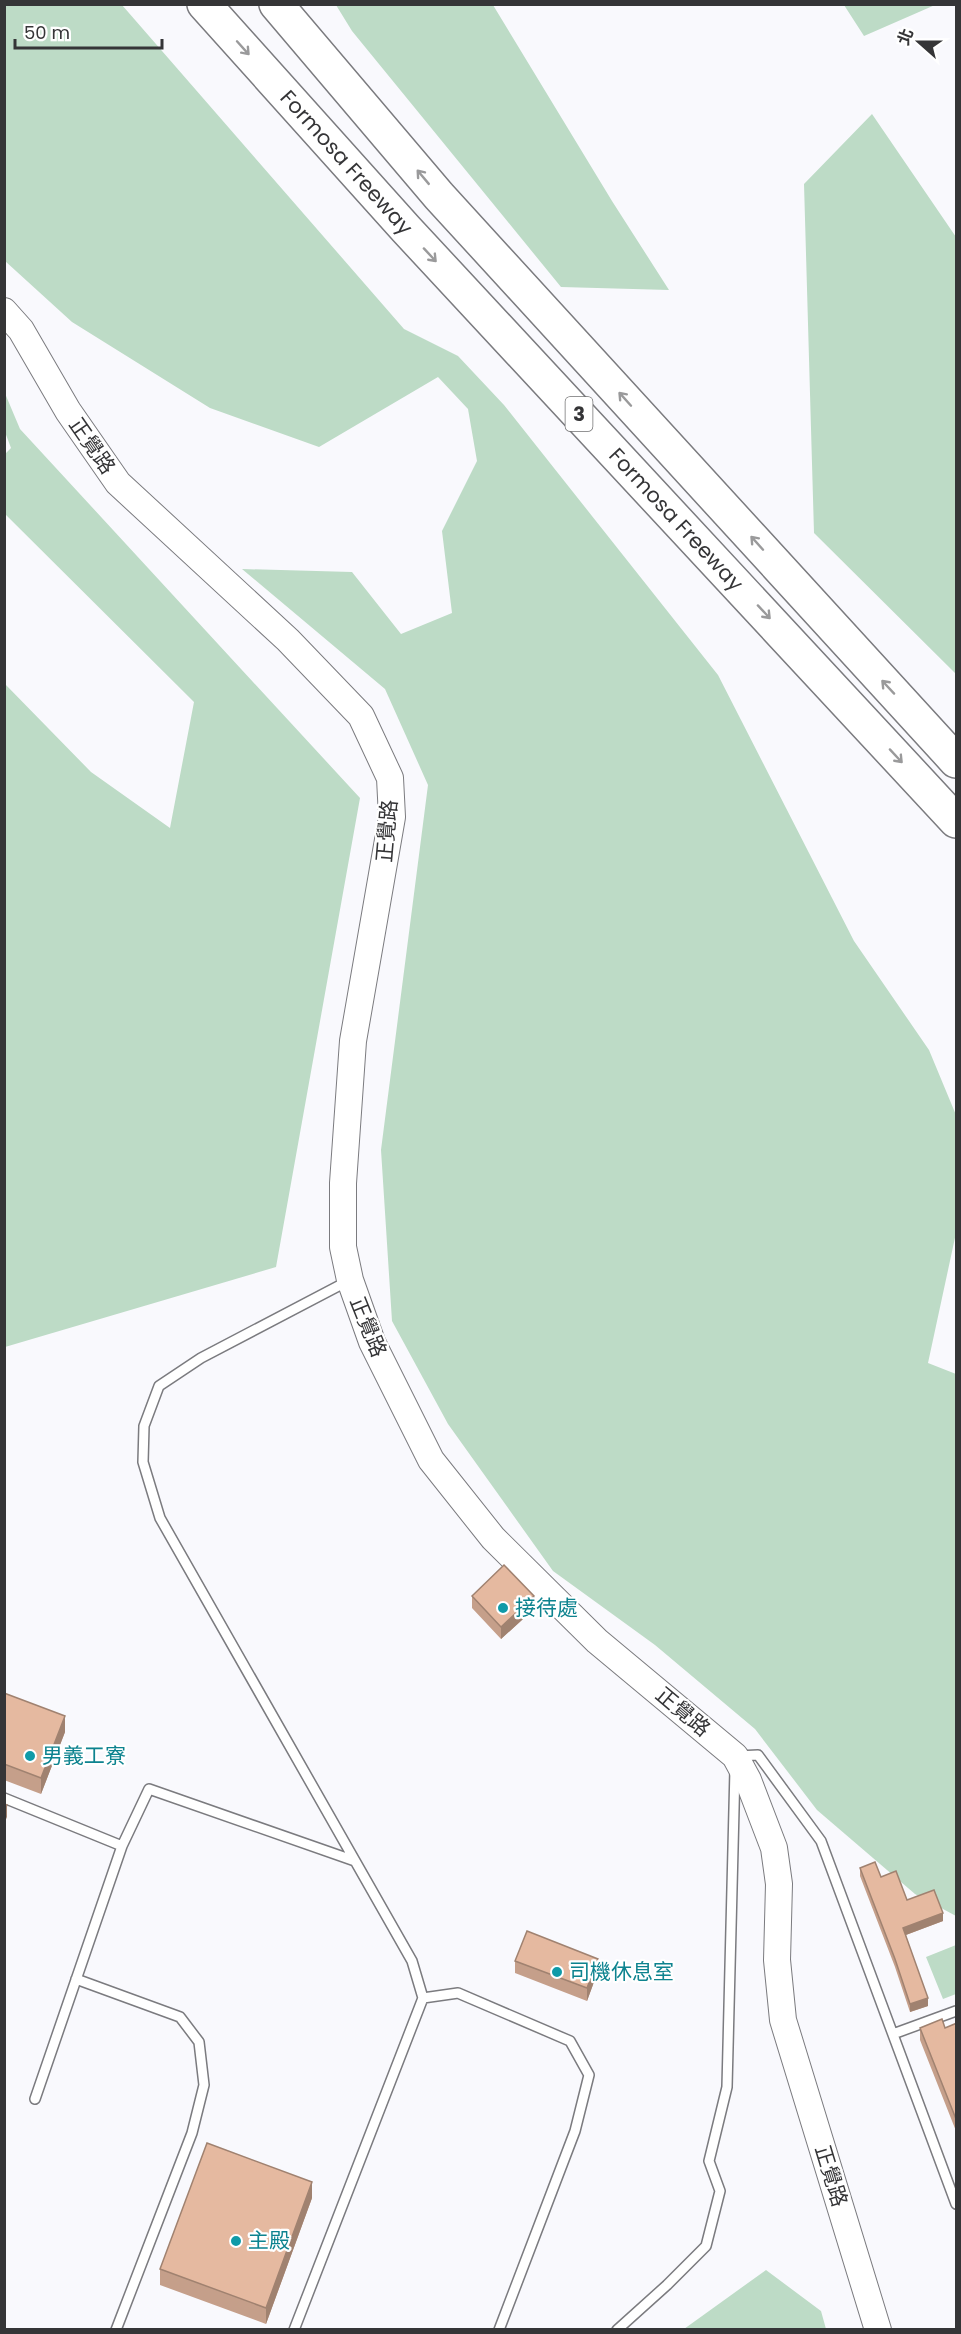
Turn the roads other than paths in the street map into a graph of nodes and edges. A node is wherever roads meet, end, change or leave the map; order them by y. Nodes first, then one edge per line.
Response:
1 (204, 4) edge
2 (276, 4) edge
3 (4, 311) edge
4 (957, 761) edge
5 (957, 821) edge
6 (350, 1280) junction
7 (735, 1756) junction
8 (4, 1798) edge
9 (122, 1846) junction
10 (355, 1861) junction
11 (76, 1979) junction
12 (423, 1998) junction
13 (957, 2011) edge
14 (893, 2034) junction
15 (35, 2099) dead end
16 (954, 2187) edge
17 (957, 2204) edge
18 (116, 2330) edge
19 (294, 2330) edge
20 (499, 2330) edge
21 (617, 2330) edge
22 (878, 2330) edge

1 -> 5 highway, Formosa Freeway / 3
4 -> 2 highway, Formosa Freeway / 3
3 - 6 street, 正覺路
6 - 7 street, 正覺路
6 - 10 lane
7 - 14 lane
7 - 21 lane
7 - 22 street, 正覺路
8 - 9 lane
9 - 10 lane
9 - 11 lane
10 - 12 lane
11 - 15 lane
11 - 18 lane
12 - 19 lane
12 - 20 lane
13 - 14 lane
14 - 16 lane
16 - 17 lane

